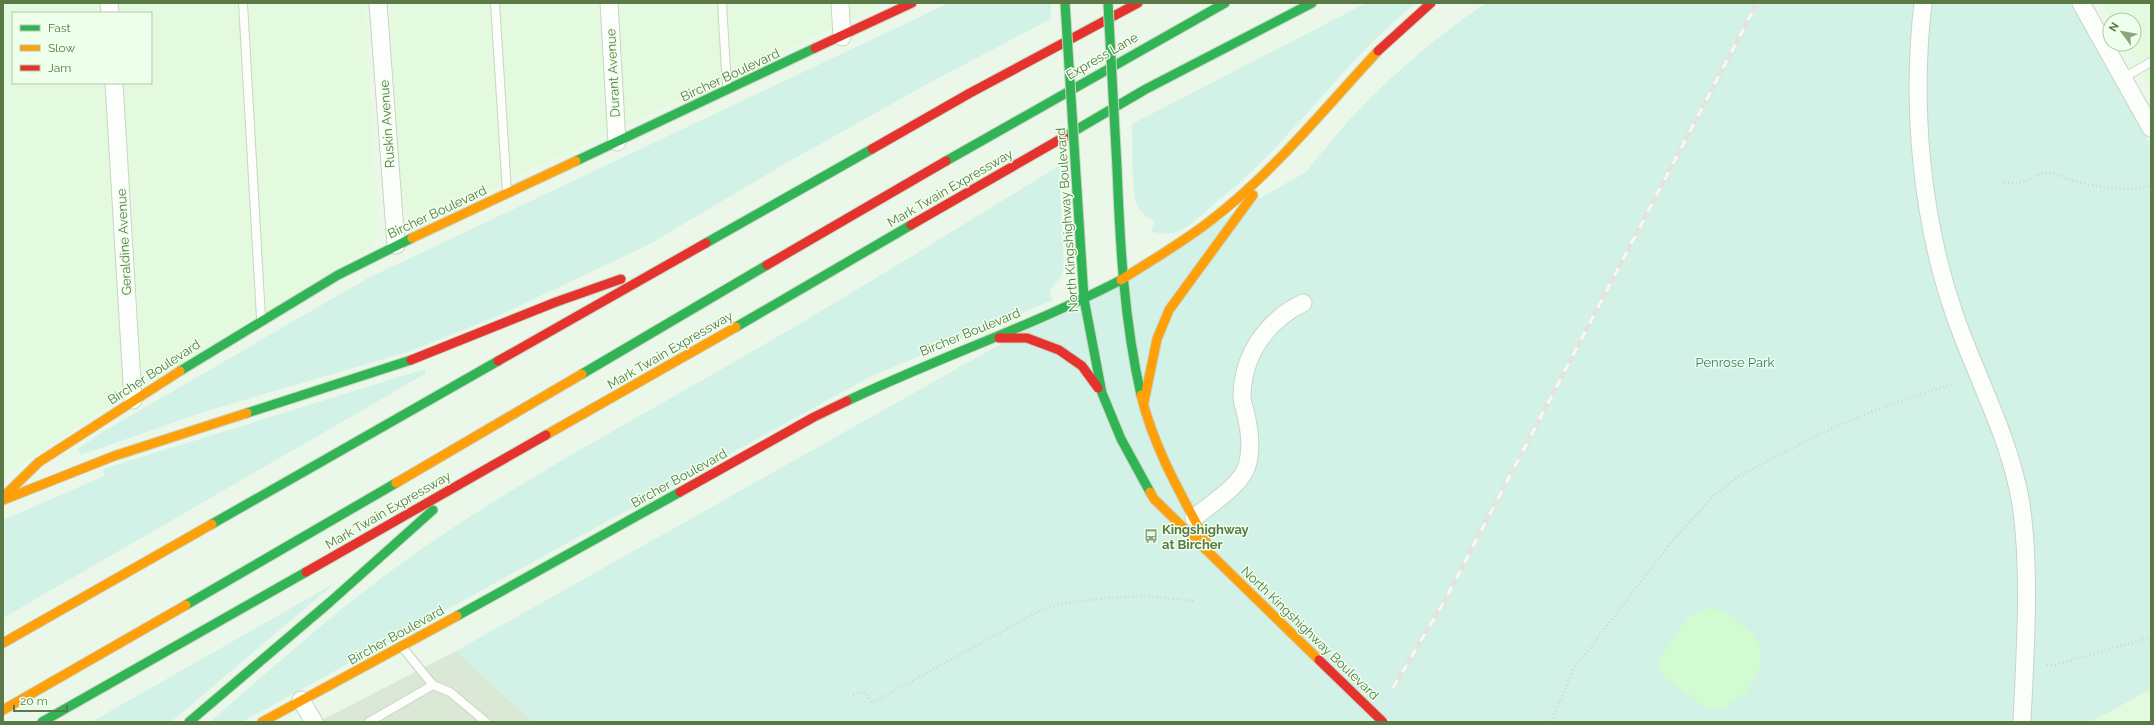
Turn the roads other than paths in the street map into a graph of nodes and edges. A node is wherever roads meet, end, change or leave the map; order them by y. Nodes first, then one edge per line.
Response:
1 (243, 3) edge
2 (378, 3) edge
3 (495, 3) edge
4 (609, 3) edge
5 (722, 3) edge
6 (840, 3) edge
7 (912, 3) edge
8 (1065, 3) edge
9 (1108, 3) edge
10 (1138, 3) edge
11 (1224, 3) edge
12 (1312, 3) edge
13 (1431, 3) edge
14 (1923, 3) edge
15 (2081, 3) edge
16 (842, 37) junction
17 (2151, 62) edge
18 (2123, 78) junction
19 (114, 84) edge
20 (727, 90) junction
21 (2151, 128) edge
22 (617, 142) junction
23 (1275, 163) junction
24 (507, 193) junction
25 (396, 245) junction
26 (673, 261) junction
27 (1121, 280) junction
28 (1084, 299) junction
29 (1303, 303) dead end
30 (261, 320) junction
31 (992, 337) junction
32 (1102, 393) junction
33 (133, 400) junction
34 (1144, 402) junction
35 (466, 481) junction
36 (3, 497) edge
37 (3, 500) edge
38 (1194, 518) junction
39 (1218, 564) junction
40 (3, 643) edge
41 (402, 647) junction
42 (433, 685) junction
43 (301, 700) junction
44 (3, 710) edge
45 (42, 722) edge
46 (189, 722) edge
47 (262, 722) edge
48 (314, 722) edge
49 (369, 722) edge
50 (486, 722) edge
51 (1383, 722) edge
52 (2022, 722) edge

1 - 30 lane
2 - 25 street, Ruskin Avenue
3 - 24 lane
4 - 22 street, Durant Avenue
5 - 20 lane
6 - 16 street
7 - 16 main road, Bircher Boulevard
8 - 28 main road, North Kingshighway Boulevard, bridge
9 - 27 main road, North Kingshighway Boulevard, bridge
10 - 26 main road
11 - 44 main road, Express Lane
12 - 35 main road, Mark Twain Expressway
13 - 23 main road
14 - 52 street
15 - 18 street
16 - 20 main road, Bircher Boulevard
17 - 18 lane
18 - 21 street
19 - 33 street, Geraldine Avenue
20 - 22 main road, Bircher Boulevard
22 - 24 main road, Bircher Boulevard
23 - 27 main road, Bircher Boulevard
23 - 34 main road
24 - 25 main road, Bircher Boulevard
25 - 30 main road, Bircher Boulevard
26 - 37 main road
26 - 40 main road
27 - 28 main road, Bircher Boulevard
27 - 34 main road, North Kingshighway Boulevard
28 - 31 main road, Bircher Boulevard
28 - 32 main road, North Kingshighway Boulevard
29 - 38 street
30 - 33 main road, Bircher Boulevard
31 - 32 main road
31 - 41 main road, Bircher Boulevard
32 - 39 main road, North Kingshighway Boulevard
33 - 36 main road, Bircher Boulevard
34 - 38 main road, North Kingshighway Boulevard
35 - 45 main road, Mark Twain Expressway
35 - 46 main road
38 - 39 main road, North Kingshighway Boulevard
39 - 51 main road, North Kingshighway Boulevard, bridge
41 - 42 lane
41 - 43 main road, Bircher Boulevard
42 - 49 lane
42 - 50 lane
43 - 47 main road, Bircher Boulevard
43 - 48 street

